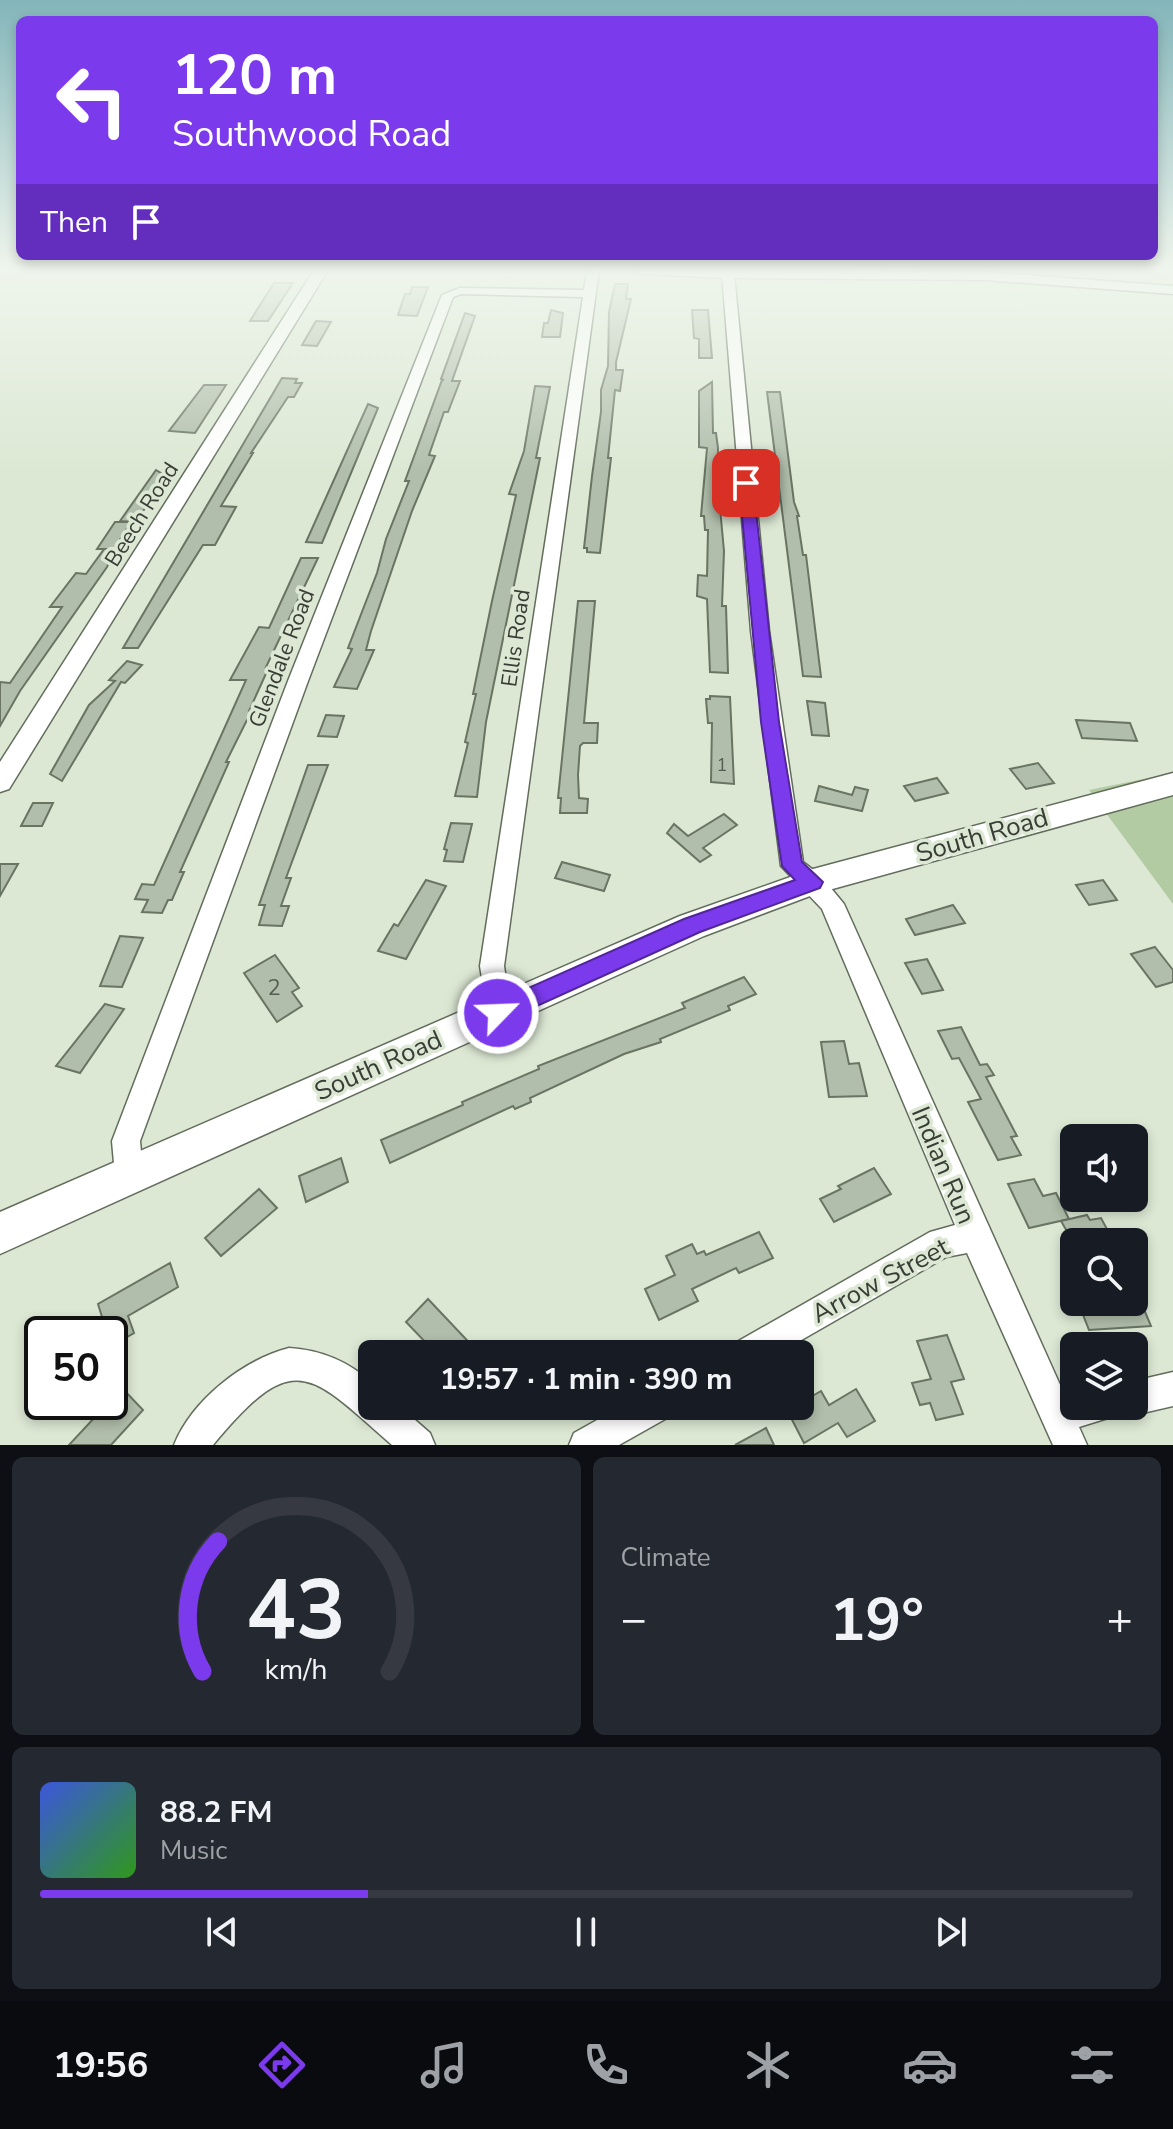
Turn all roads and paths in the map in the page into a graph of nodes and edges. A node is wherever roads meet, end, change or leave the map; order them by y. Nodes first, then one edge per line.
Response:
1 (279, 337) edge
2 (431, 337) edge
3 (583, 337) edge
4 (734, 337) edge
5 (0, 783) edge
6 (1173, 784) edge
7 (813, 882) junction
8 (498, 1013) junction
9 (129, 1174) junction
10 (0, 1233) edge
11 (975, 1236) junction
12 (771, 1340) edge
13 (1173, 1389) edge
14 (358, 1394) edge
15 (1148, 1395) edge
16 (389, 1420) edge
17 (630, 1420) edge
18 (1064, 1430) edge
19 (191, 1445) edge
20 (418, 1445) edge
21 (586, 1445) edge

1 - 5 street, Beech Road
2 - 9 street, Glendale Road
3 - 8 street, Ellis Road
4 - 7 street, Indian Run
6 - 7 main road, South Road
7 - 8 main road, South Road
7 - 11 street, Indian Run
8 - 9 main road, South Road
9 - 10 main road, South Road
11 - 12 street, Arrow Street
11 - 18 street, Indian Run
13 - 15 street
14 - 19 street
16 - 20 street
17 - 21 street

